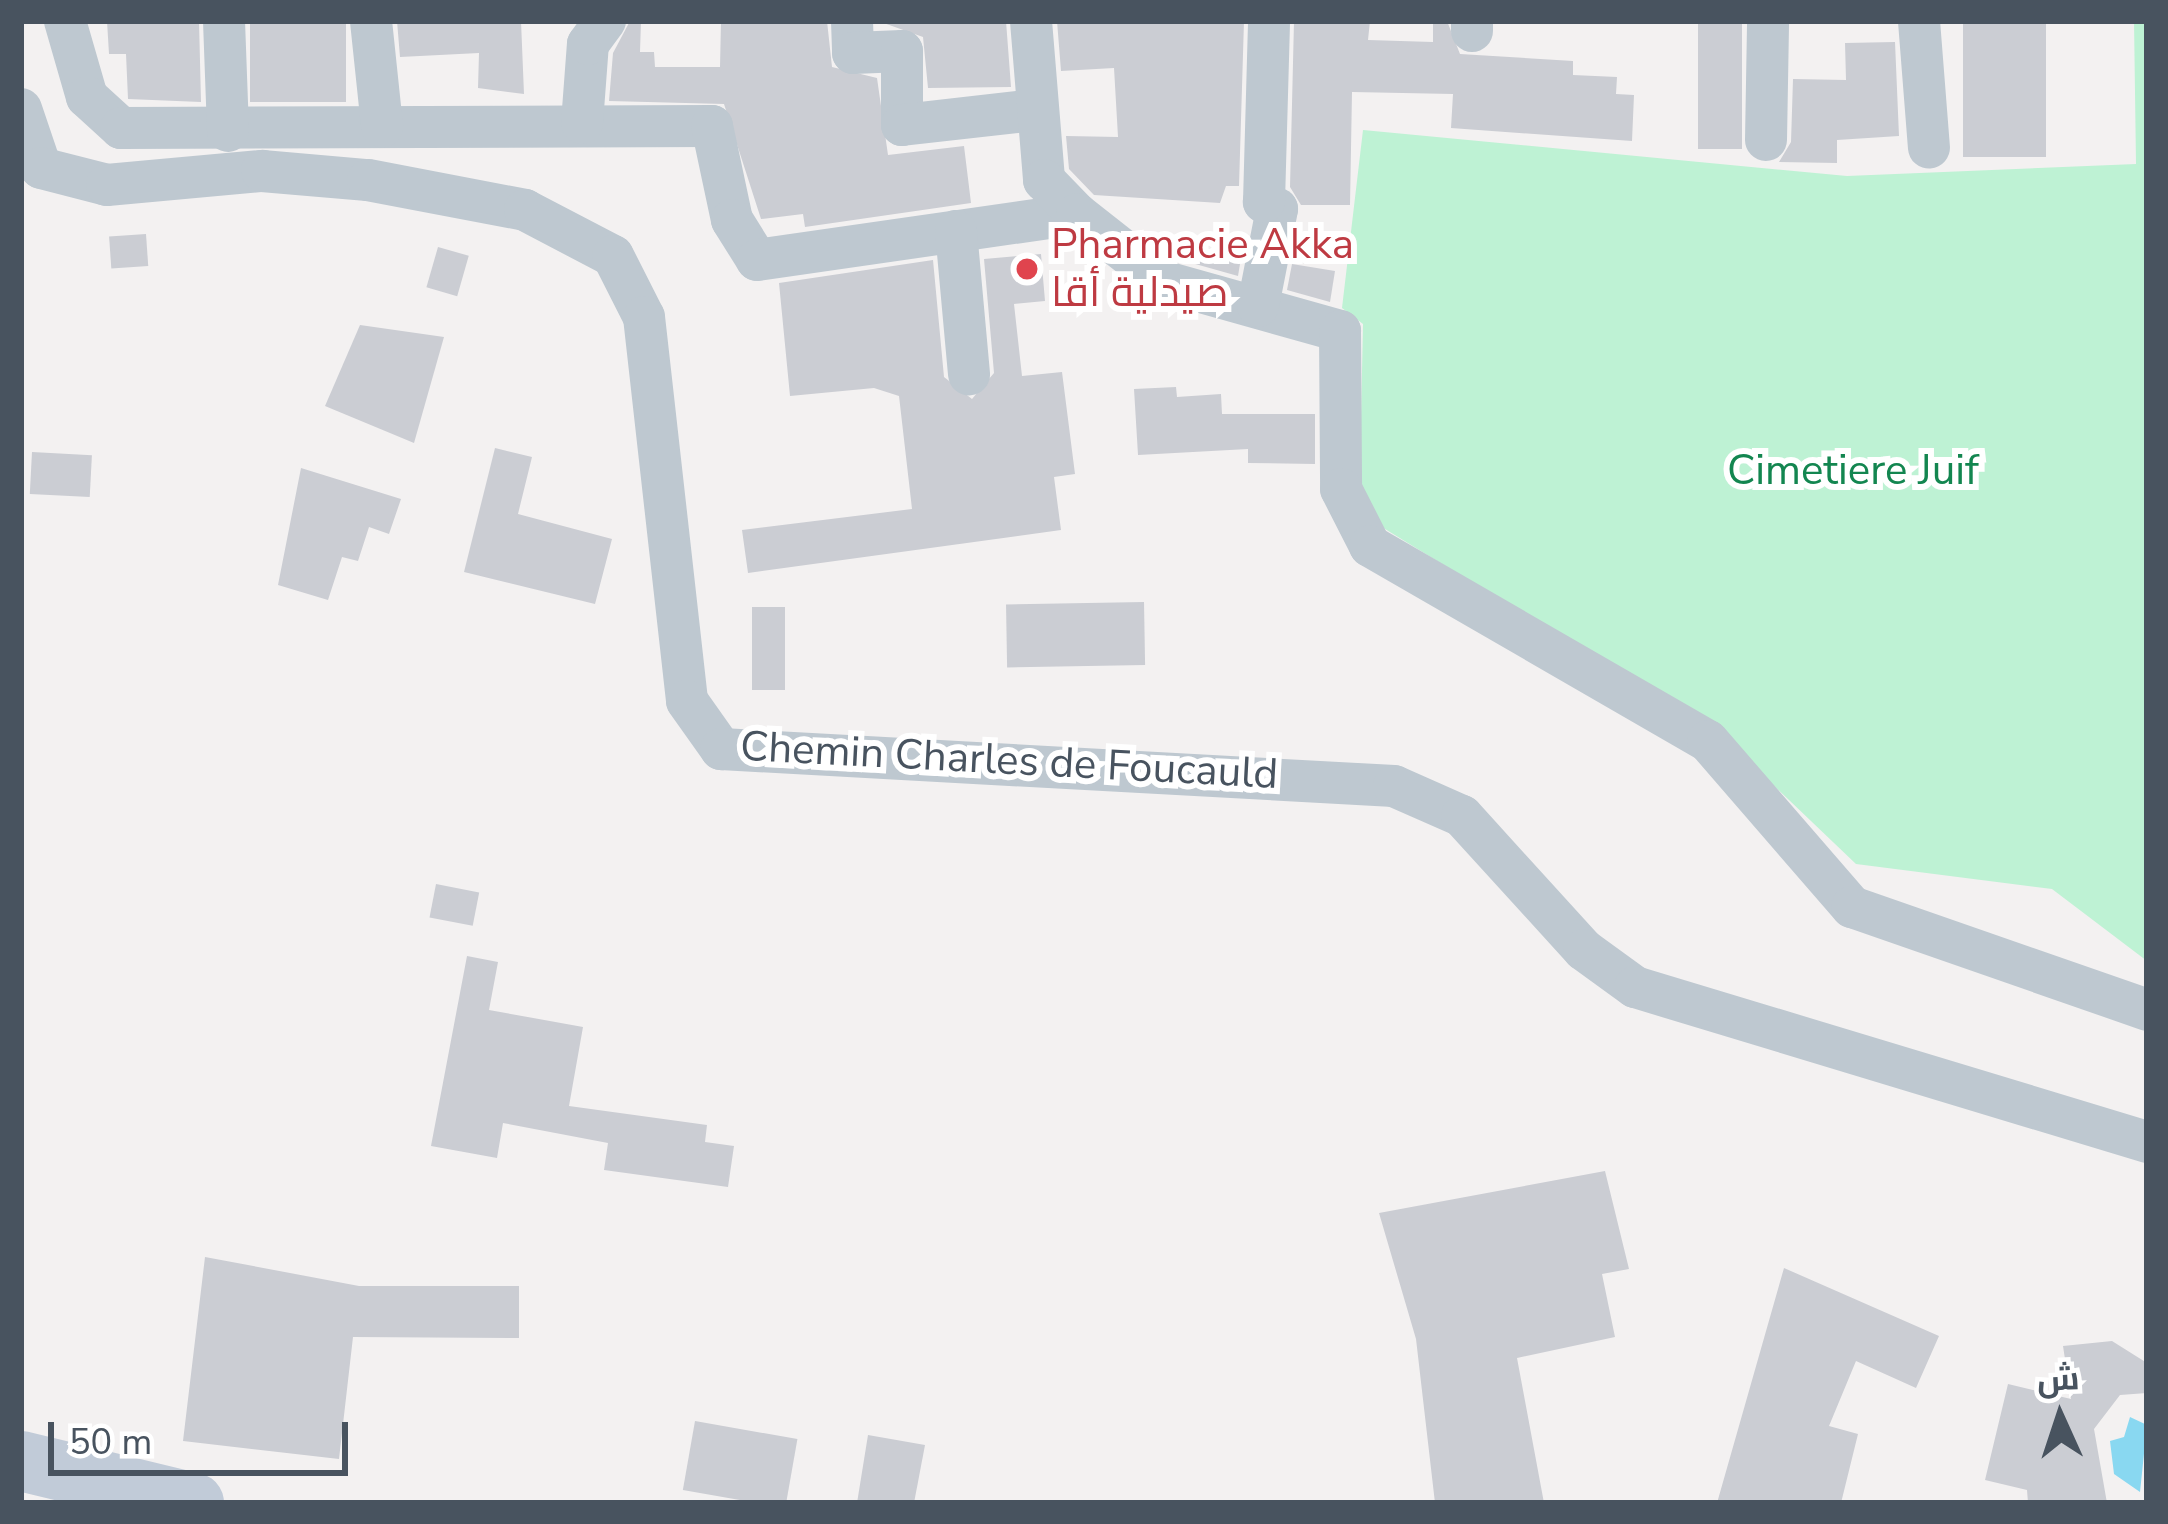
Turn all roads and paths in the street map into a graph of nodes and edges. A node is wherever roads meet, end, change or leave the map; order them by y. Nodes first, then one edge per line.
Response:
1 (65, 21) edge
2 (224, 21) edge
3 (371, 21) edge
4 (605, 21) edge
5 (852, 21) edge
6 (1031, 21) edge
7 (1269, 21) edge
8 (1768, 21) edge
9 (1918, 21) edge
10 (21, 109) edge
11 (1035, 110) junction
12 (582, 123) junction
13 (382, 126) junction
14 (229, 130) junction
15 (1766, 140) dead end
16 (1929, 148) dead end
17 (1077, 214) junction
18 (956, 231) junction
19 (1258, 306) junction
20 (969, 374) dead end
21 (2147, 1010) edge
22 (2147, 1142) edge
23 (21, 1461) edge
24 (194, 1503) edge

1 - 14 street
2 - 14 street
3 - 13 street
4 - 12 street
5 - 11 street
6 - 11 street
7 - 19 street
8 - 15 street
9 - 16 street
10 - 22 street, Chemin Charles de Foucauld
11 - 17 street
12 - 13 street
12 - 18 street
13 - 14 street
17 - 18 street
17 - 19 street
18 - 20 street
19 - 21 street
23 - 24 main road

